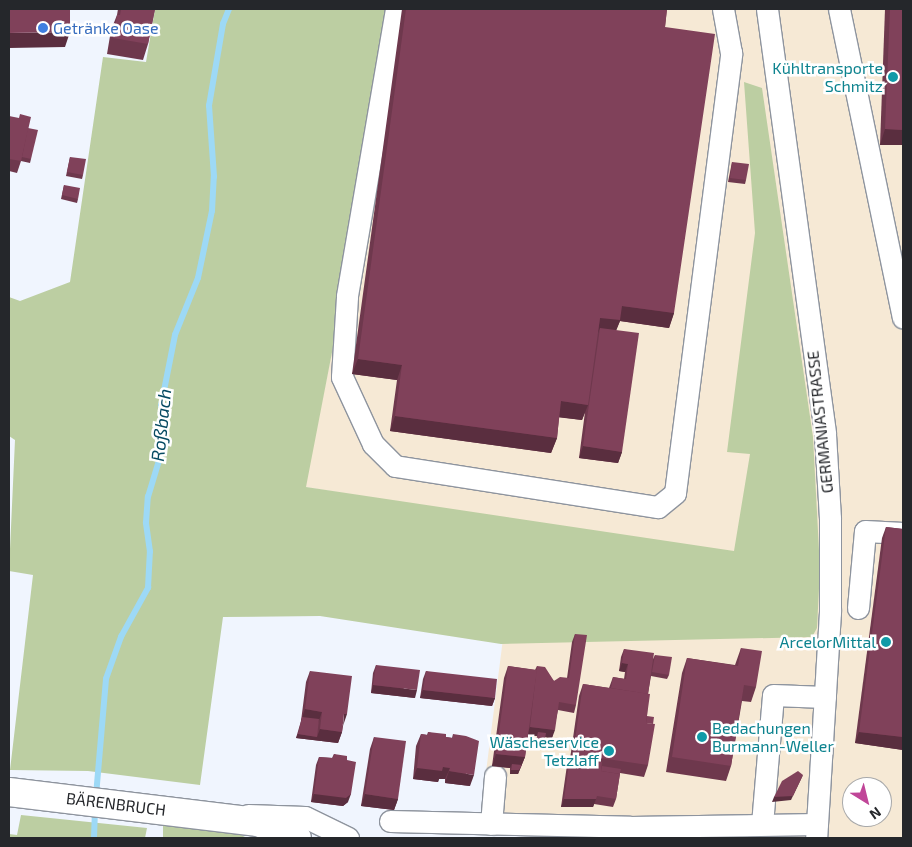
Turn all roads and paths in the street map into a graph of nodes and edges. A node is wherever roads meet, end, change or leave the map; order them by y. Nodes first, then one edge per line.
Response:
1 (396, 9) edge
2 (723, 9) edge
3 (767, 9) edge
4 (839, 9) edge
5 (903, 317) edge
6 (903, 533) edge
7 (858, 608) dead end
8 (826, 696) junction
9 (495, 776) dead end
10 (9, 792) edge
11 (390, 822) dead end
12 (491, 824) junction
13 (762, 824) junction
14 (301, 828) edge
15 (816, 831) edge
16 (348, 838) edge

1 - 2 street
3 - 8 street, GERMANIASTRASSE
4 - 5 street
6 - 7 street
8 - 13 street
8 - 15 street, GERMANIASTRASSE
9 - 12 street
10 - 14 main road, BÄRENBRUCH
11 - 12 street
12 - 13 street
13 - 15 street
14 - 16 street, BÄRENBRUCH

